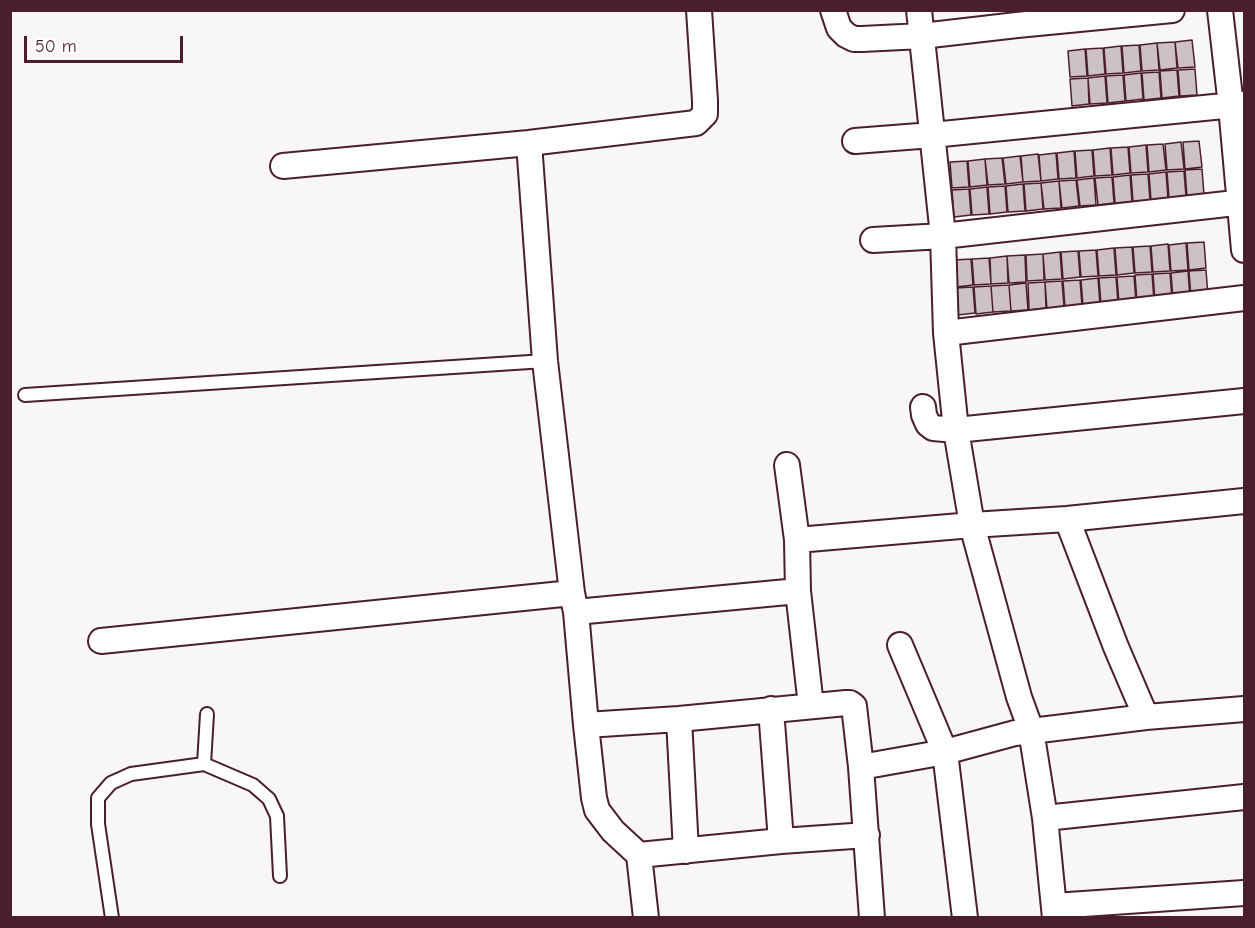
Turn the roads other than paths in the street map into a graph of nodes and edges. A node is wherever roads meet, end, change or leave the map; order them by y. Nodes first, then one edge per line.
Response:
1 (699, 10) edge
2 (832, 10) edge
3 (919, 10) edge
4 (1172, 10) edge
5 (1220, 10) edge
6 (1119, 13) edge
7 (1017, 18) edge
8 (922, 36) junction
9 (1238, 105) edge
10 (932, 135) junction
11 (855, 141) dead end
12 (529, 143) junction
13 (283, 166) dead end
14 (1243, 202) edge
15 (943, 236) junction
16 (873, 240) dead end
17 (1245, 250) edge
18 (1245, 298) edge
19 (946, 333) junction
20 (545, 361) junction
21 (25, 395) dead end
22 (1245, 401) edge
23 (923, 406) dead end
24 (956, 430) junction
25 (787, 465) dead end
26 (1245, 501) edge
27 (1067, 519) junction
28 (972, 525) junction
29 (797, 540) junction
30 (798, 591) junction
31 (574, 603) junction
32 (101, 641) dead end
33 (900, 645) dead end
34 (811, 705) junction
35 (771, 709) junction
36 (1245, 709) edge
37 (207, 714) dead end
38 (1146, 717) junction
39 (679, 719) junction
40 (586, 725) junction
41 (1031, 730) junction
42 (945, 752) junction
43 (204, 764) junction
44 (861, 767) junction
45 (1245, 797) edge
46 (1045, 818) junction
47 (867, 835) junction
48 (781, 841) junction
49 (686, 851) junction
50 (639, 855) junction
51 (280, 876) dead end
52 (1245, 893) edge
53 (1055, 912) edge
54 (112, 918) edge
55 (646, 918) edge
56 (872, 918) edge
57 (965, 918) edge

1 - 12 street
2 - 8 street
3 - 8 street
4 - 6 street
5 - 9 street
6 - 7 street
7 - 8 street
8 - 10 street
9 - 10 street
9 - 14 street
10 - 11 street
10 - 15 street
12 - 13 street
12 - 20 street
14 - 15 street
14 - 17 street
15 - 16 street
15 - 19 street
18 - 19 street
19 - 24 street
20 - 21 lane
20 - 31 street
22 - 24 street
23 - 24 street
24 - 28 street
25 - 29 street
26 - 27 street
27 - 28 street
27 - 38 street
28 - 29 street
28 - 41 street
29 - 30 street
30 - 31 street
30 - 34 street
31 - 32 street
31 - 40 street
33 - 42 street
34 - 35 street
34 - 44 street
35 - 39 street
35 - 48 street
36 - 38 street
37 - 43 lane
38 - 41 street
39 - 40 street
39 - 49 street
40 - 50 street
41 - 42 street
41 - 46 street
42 - 44 street
42 - 57 street
43 - 51 lane
43 - 54 lane
44 - 47 street
45 - 46 street
46 - 53 street
47 - 48 street
47 - 56 street
48 - 49 street
49 - 50 street
50 - 55 street
52 - 53 street

